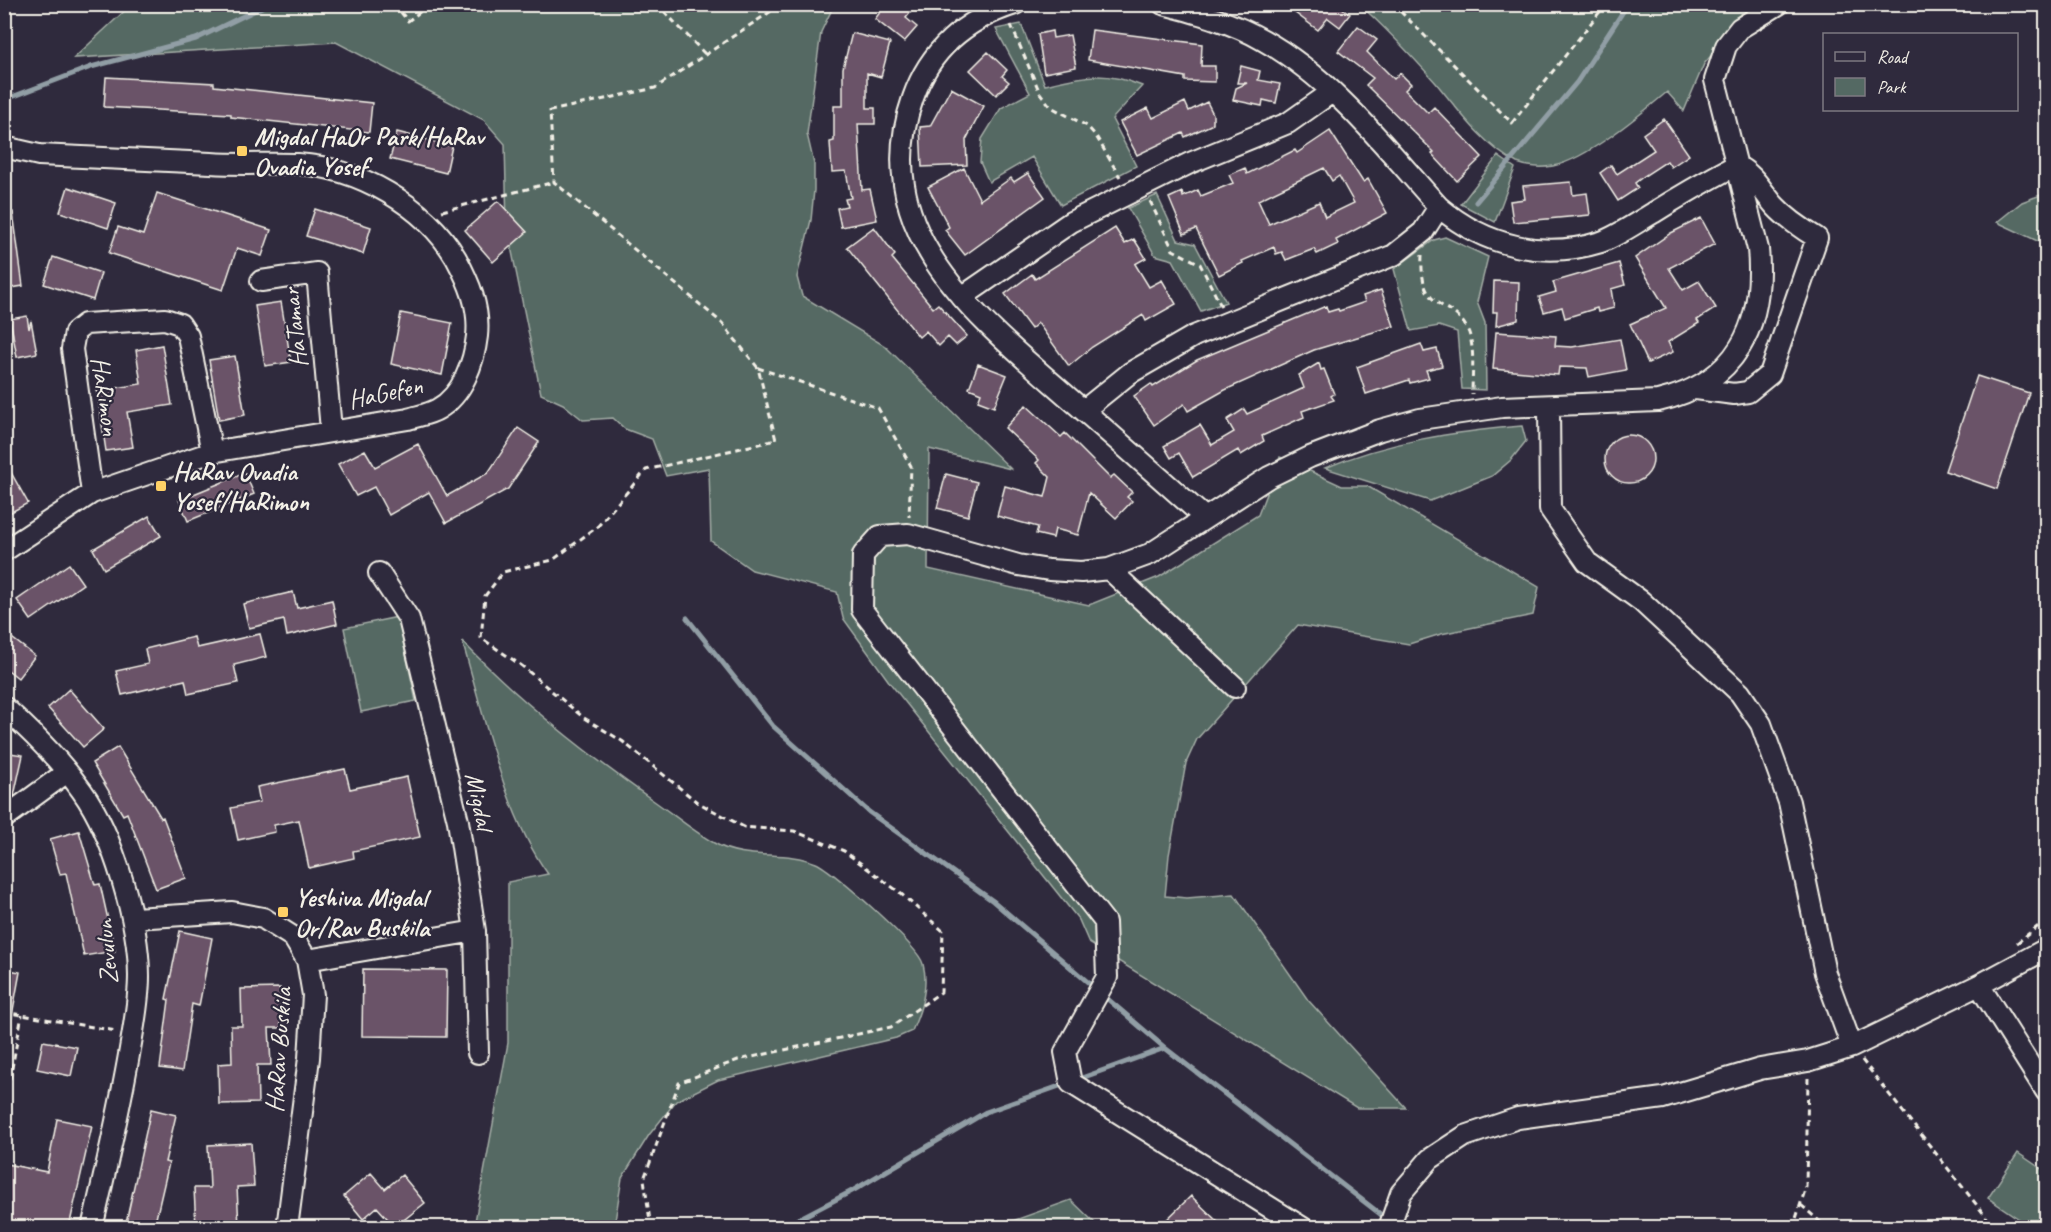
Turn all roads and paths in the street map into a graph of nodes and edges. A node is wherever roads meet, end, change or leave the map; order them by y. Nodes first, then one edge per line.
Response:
1 (394, 4) edge
2 (430, 4) edge
3 (657, 4) edge
4 (782, 4) edge
5 (1163, 4) edge
6 (1393, 4) edge
7 (1606, 4) edge
8 (1779, 4) edge
9 (1009, 6) edge
10 (705, 54) junction
11 (1332, 92) junction
12 (4, 147) edge
13 (1736, 165) junction
14 (554, 182) junction
15 (1135, 188) junction
16 (1439, 207) junction
17 (422, 217) junction
18 (1423, 232) junction
19 (261, 281) dead end
20 (962, 297) junction
21 (1227, 322) junction
22 (758, 368) junction
23 (1696, 389) junction
24 (1549, 406) junction
25 (1084, 410) junction
26 (1473, 410) junction
27 (331, 430) junction
28 (212, 452) junction
29 (92, 493) junction
30 (1204, 517) junction
31 (908, 534) junction
32 (4, 551) edge
33 (1109, 569) junction
34 (379, 573) dead end
35 (1235, 687) dead end
36 (4, 707) edge
37 (67, 772) junction
38 (4, 818) edge
39 (134, 918) junction
40 (476, 931) junction
41 (2046, 949) edge
42 (307, 960) junction
43 (1979, 985) junction
44 (4, 1012) edge
45 (22, 1015) junction
46 (132, 1034) junction
47 (1852, 1047) junction
48 (478, 1053) dead end
49 (1809, 1061) junction
50 (2046, 1091) edge
51 (4, 1110) edge
52 (1800, 1205) junction
53 (92, 1227) edge
54 (287, 1227) edge
55 (648, 1227) edge
56 (1303, 1227) edge
57 (1389, 1227) edge
58 (1793, 1227) edge
59 (1827, 1227) edge
60 (1995, 1227) edge

1 - 2 path
3 - 10 path
4 - 10 path
5 - 11 street
6 - 7 path
8 - 13 street
9 - 15 path
9 - 20 street
10 - 14 path
11 - 15 street
11 - 16 street
12 - 17 street, HaGefen
13 - 16 street
13 - 23 street
13 - 23 street
14 - 17 path
14 - 22 path
15 - 20 street
15 - 21 path
16 - 18 street
17 - 27 street, HaGefen
18 - 21 street
18 - 26 path
19 - 27 street, HaTamar
20 - 25 street
21 - 25 street
22 - 31 path
22 - 55 path
23 - 24 street
24 - 26 street
24 - 47 street
25 - 30 street
26 - 30 street
27 - 28 street, HaGefen
28 - 29 street, HaGefen
28 - 29 street, HaRimon
29 - 32 street, HaGefen
30 - 33 street
31 - 33 street
31 - 56 street
33 - 35 street
34 - 40 street, Migdal
36 - 37 street, Zevulun
37 - 38 street
37 - 39 street, Zevulun
39 - 42 street, HaRav Buskila
39 - 46 street, Zevulun
40 - 42 street
40 - 48 street, Migdal
41 - 43 street
42 - 54 street, HaRav Buskila
43 - 47 street
43 - 50 street
44 - 45 path
45 - 46 path
45 - 51 path
46 - 53 street, Zevulun
47 - 49 street
47 - 60 path
49 - 52 path
49 - 57 street
52 - 58 path
52 - 59 path

